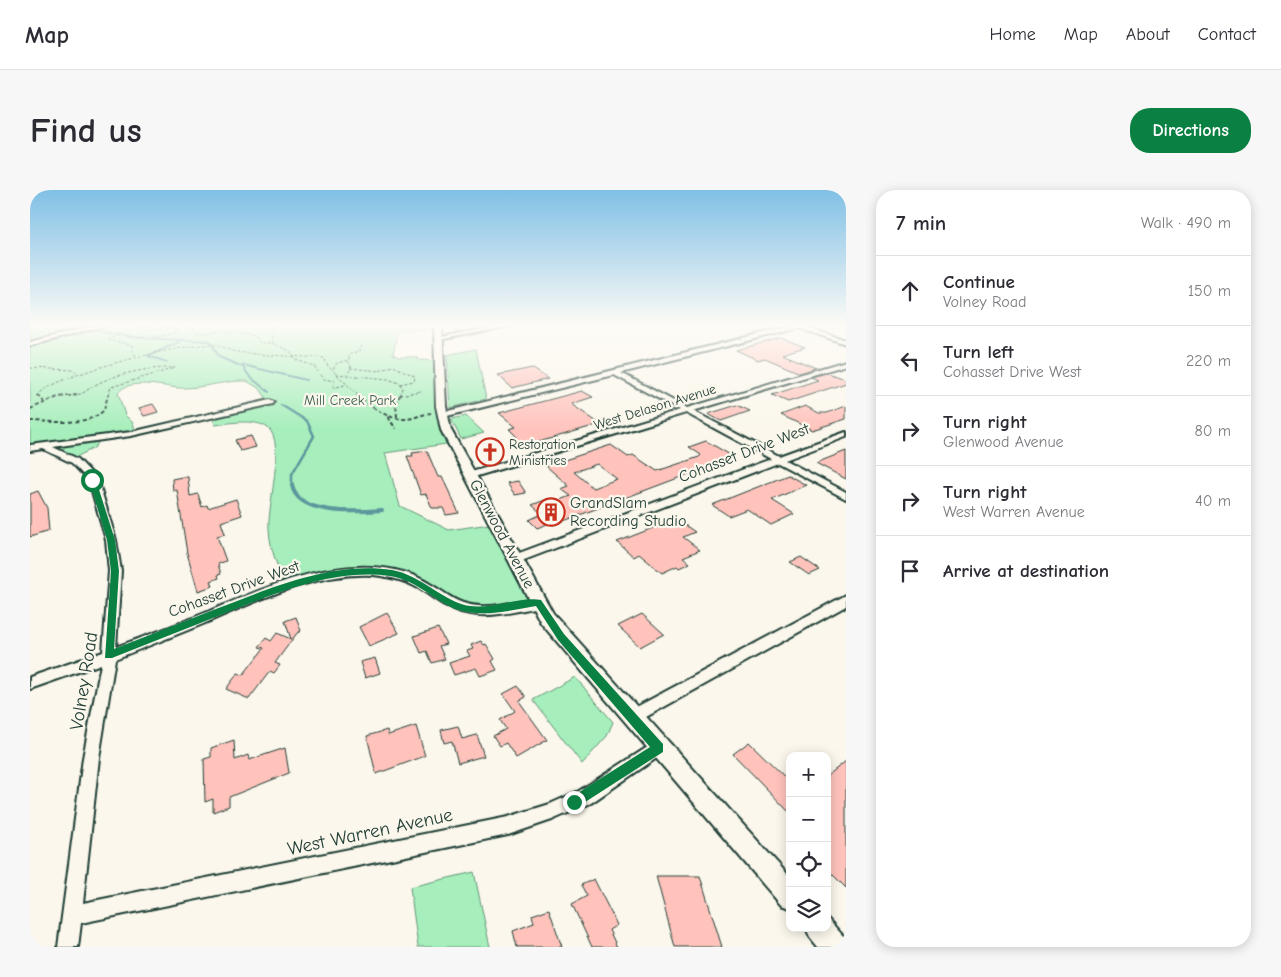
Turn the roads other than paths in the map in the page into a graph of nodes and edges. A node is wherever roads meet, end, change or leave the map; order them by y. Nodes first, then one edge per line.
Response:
1 (438, 360) edge
2 (661, 360) edge
3 (846, 362) edge
4 (614, 372) junction
5 (270, 402) dead end
6 (686, 411) junction
7 (437, 414) junction
8 (846, 434) edge
9 (30, 448) edge
10 (47, 448) junction
11 (777, 460) junction
12 (471, 475) junction
13 (846, 496) edge
14 (515, 559) junction
15 (846, 600) edge
16 (538, 602) junction
17 (109, 655) junction
18 (30, 683) edge
19 (632, 717) junction
20 (659, 748) junction
21 (786, 891) edge
22 (73, 915) junction
23 (823, 932) edge
24 (68, 947) edge
25 (836, 947) edge

1 - 7 main road, Glenwood Avenue
2 - 4 street
3 - 6 street, West Delason Avenue
4 - 6 street
4 - 7 street
5 - 10 street
6 - 11 street
6 - 12 street, West Delason Avenue
7 - 12 main road, Glenwood Avenue
8 - 11 street, Cohasset Drive West
9 - 10 street
10 - 17 street, Volney Road
11 - 13 street
11 - 14 street, Cohasset Drive West
12 - 14 main road, Glenwood Avenue
14 - 16 main road, Glenwood Avenue
15 - 19 street
16 - 17 street, Cohasset Drive West
16 - 19 main road, Glenwood Avenue
17 - 18 street, Cohasset Drive West
17 - 22 street, Volney Road
19 - 20 main road, Glenwood Avenue
20 - 21 main road, Glenwood Avenue
20 - 22 street, West Warren Avenue
22 - 24 street, Volney Road
23 - 25 main road

